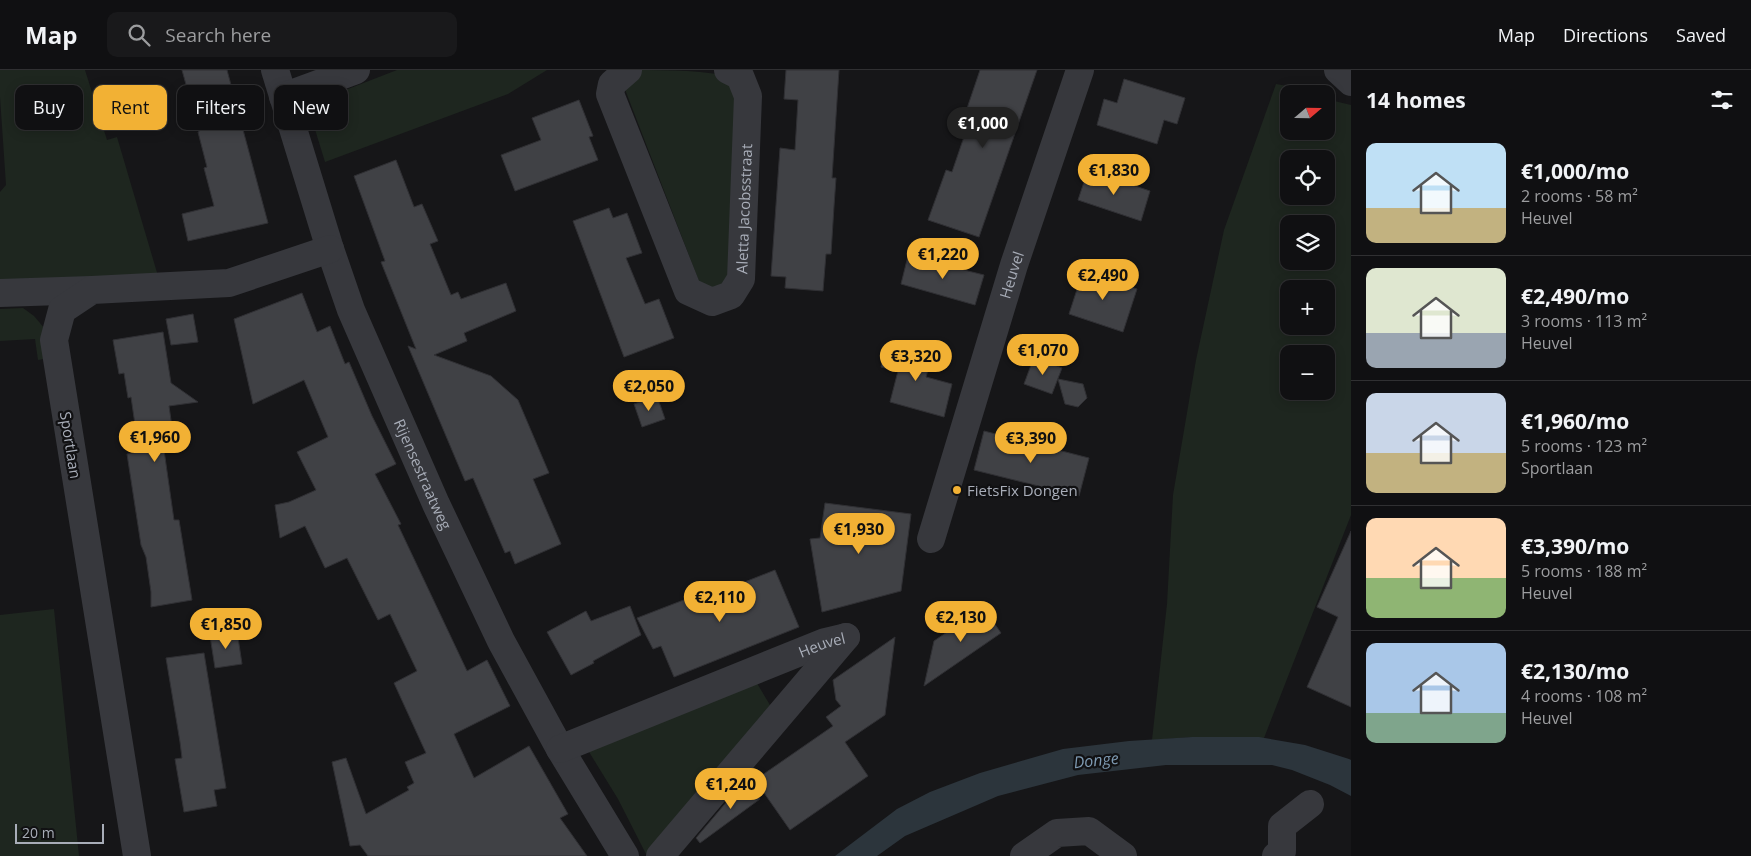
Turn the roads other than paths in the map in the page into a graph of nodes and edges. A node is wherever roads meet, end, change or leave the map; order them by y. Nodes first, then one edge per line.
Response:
1 (274, 70) edge
2 (356, 70) edge
3 (728, 70) edge
4 (1080, 70) edge
5 (1338, 70) edge
6 (615, 74) edge
7 (1351, 82) edge
8 (279, 85) edge
9 (314, 85) edge
10 (293, 130) edge
11 (330, 249) junction
12 (92, 290) junction
13 (0, 293) edge
14 (931, 539) dead end
15 (560, 749) junction
16 (1310, 804) dead end
17 (137, 856) edge
18 (625, 856) edge
19 (660, 856) edge
20 (1024, 856) edge
21 (1123, 856) edge
22 (1276, 856) edge

1 - 8 street, Rijensestraatweg
2 - 9 street
3 - 6 street, Aletta Jacobsstraat
4 - 14 street, Heuvel
5 - 7 street
10 - 11 street, Rijensestraatweg
11 - 12 street
11 - 15 street, Rijensestraatweg
12 - 13 street
12 - 17 street, Sportlaan
15 - 18 street, Rijensestraatweg
15 - 19 street, Heuvel
16 - 22 street
20 - 21 street

